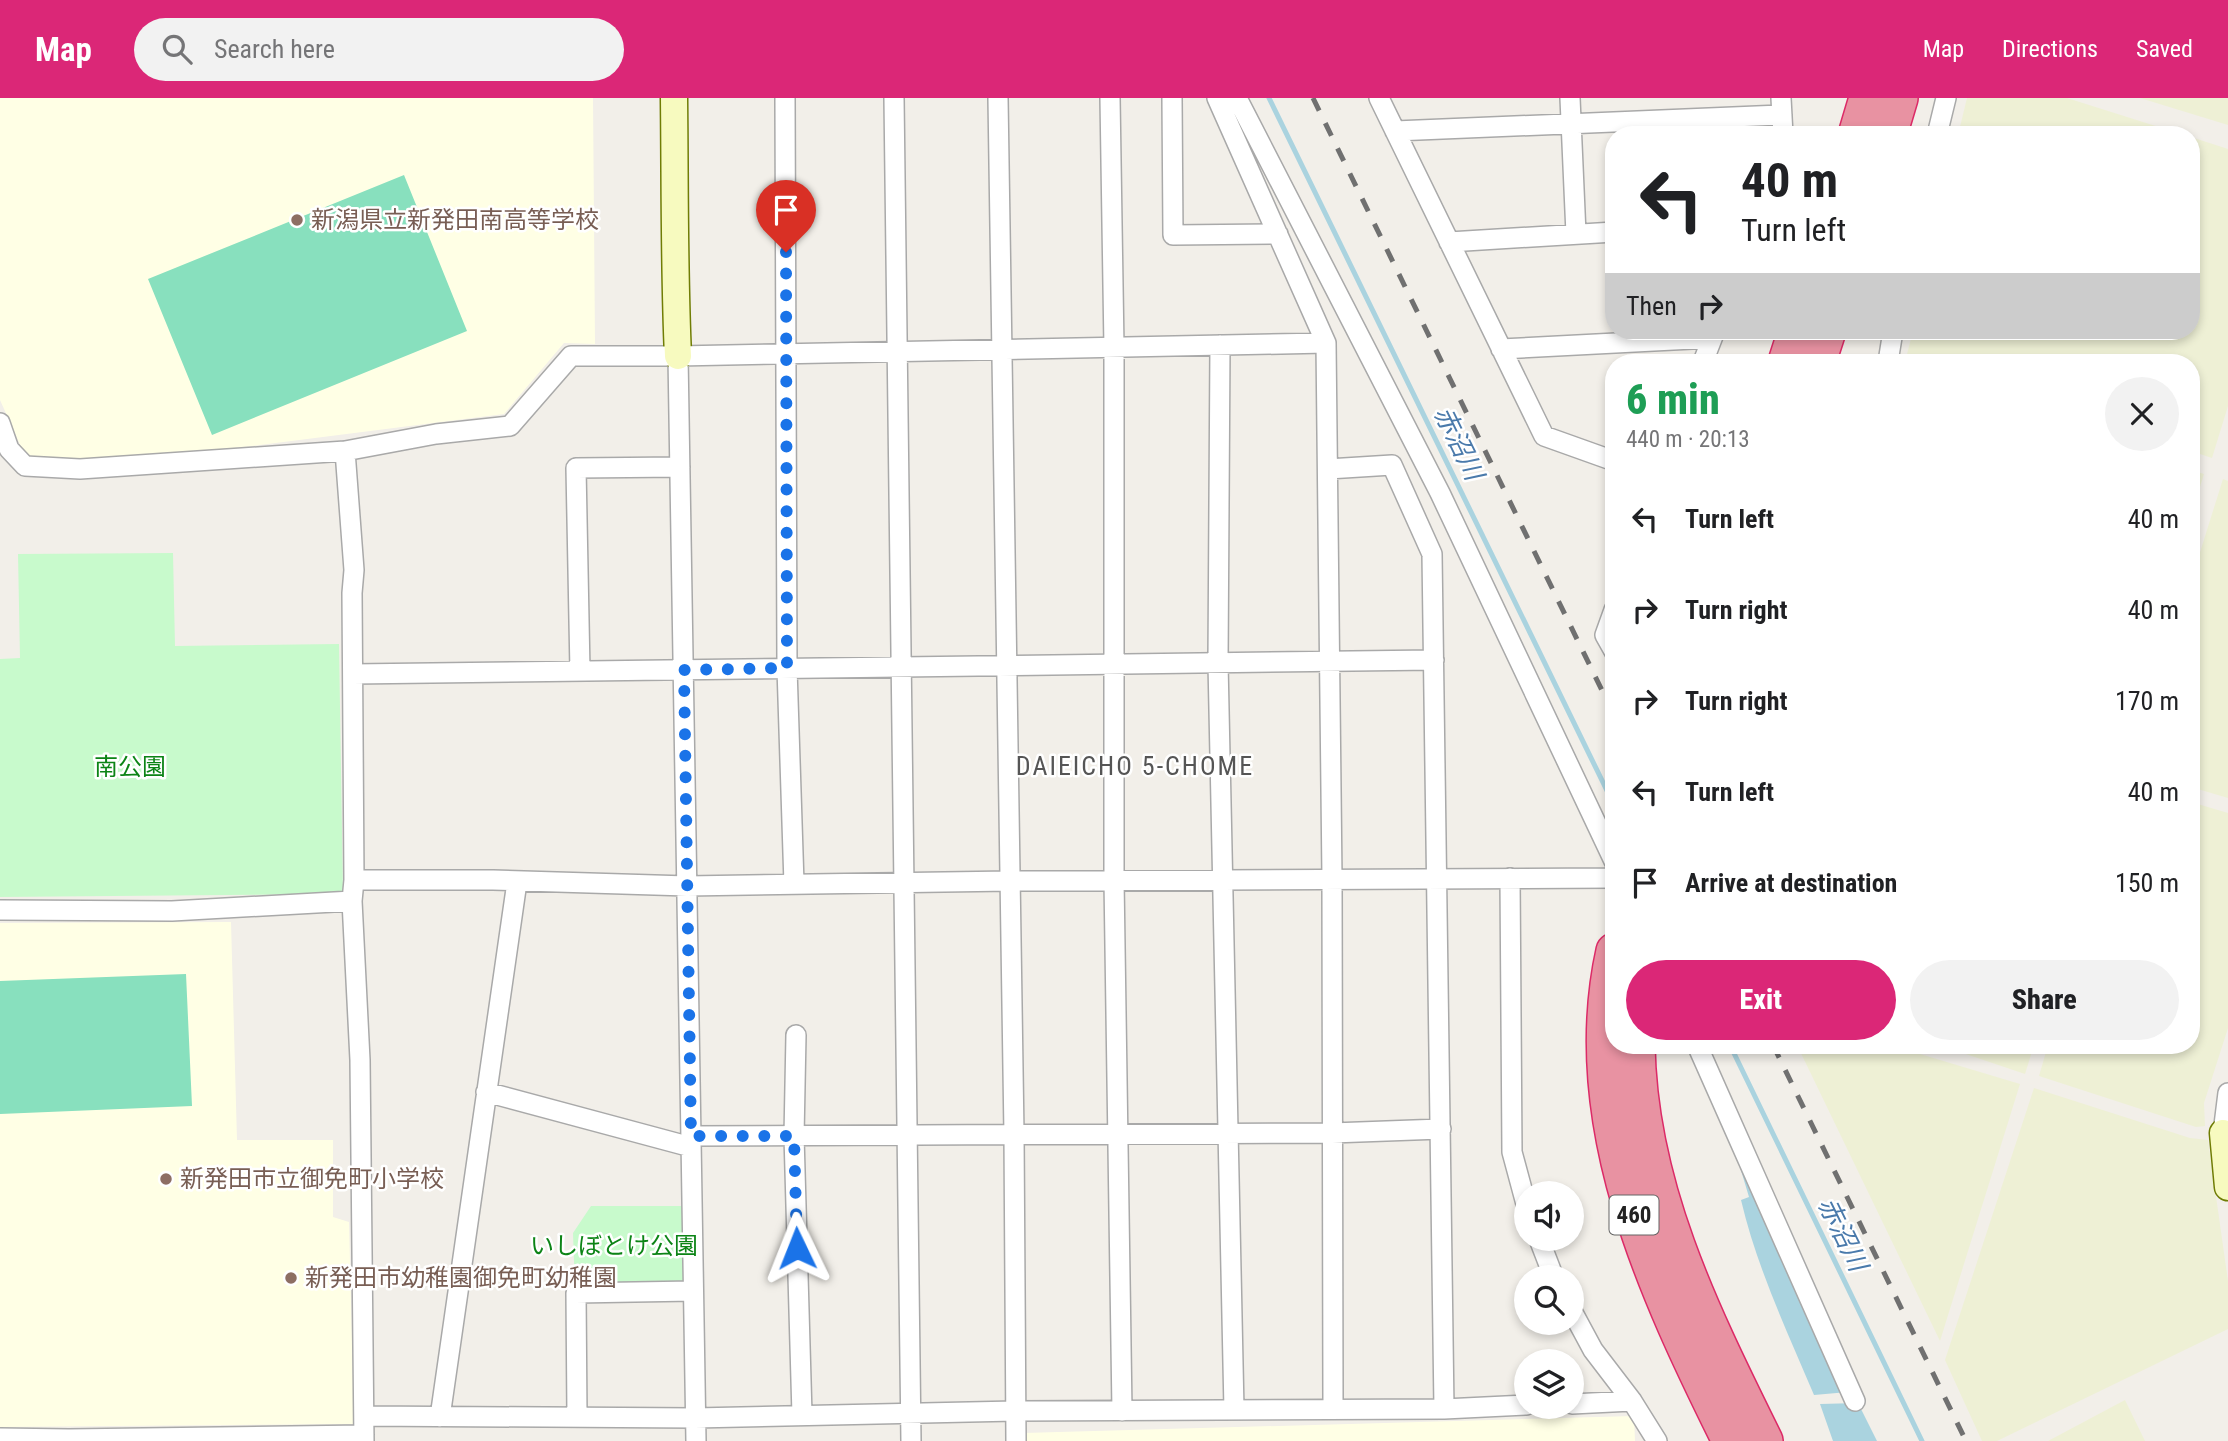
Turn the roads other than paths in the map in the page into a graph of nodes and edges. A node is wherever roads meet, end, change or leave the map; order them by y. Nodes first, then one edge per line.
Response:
1 (674, 98) edge
2 (785, 98) edge
3 (894, 98) edge
4 (998, 98) edge
5 (1110, 98) edge
6 (1172, 98) edge
7 (1217, 98) edge
8 (1237, 98) edge
9 (1379, 98) edge
10 (1570, 98) edge
11 (1867, 98) edge
12 (1900, 98) edge
13 (1946, 98) edge
14 (1782, 116) edge
15 (1571, 124) junction
16 (1859, 126) edge
17 (1892, 126) edge
18 (1939, 126) edge
19 (1395, 131) junction
20 (1605, 232) edge
21 (1278, 234) junction
22 (1576, 234) junction
23 (1449, 242) junction
24 (1629, 340) edge
25 (1326, 343) junction
26 (1220, 345) junction
27 (1114, 348) junction
28 (1501, 349) junction
29 (1001, 350) junction
30 (897, 352) junction
31 (787, 354) junction
32 (678, 356) junction
33 (0, 423) edge
34 (345, 451) junction
35 (1605, 458) edge
36 (680, 467) junction
37 (1328, 469) junction
38 (1434, 660) junction
39 (1329, 662) junction
40 (1218, 663) junction
41 (1113, 664) junction
42 (1006, 666) junction
43 (901, 667) junction
44 (787, 668) junction
45 (684, 670) junction
46 (580, 671) junction
47 (353, 674) junction
48 (1605, 842) edge
49 (1438, 878) junction
50 (1510, 878) junction
51 (1605, 878) edge
52 (1332, 879) junction
53 (354, 880) junction
54 (1114, 880) junction
55 (1224, 880) junction
56 (1010, 881) junction
57 (517, 882) junction
58 (904, 883) junction
59 (794, 884) junction
60 (687, 886) junction
61 (352, 901) junction
62 (0, 909) edge
63 (1605, 1022) edge
64 (796, 1035) dead end
65 (1638, 1054) edge
66 (1701, 1054) edge
67 (486, 1092) junction
68 (2228, 1093) edge
69 (1441, 1129) junction
70 (1227, 1133) junction
71 (1332, 1133) junction
72 (2223, 1133) joint
73 (1014, 1134) junction
74 (1118, 1134) junction
75 (907, 1135) junction
76 (794, 1136) junction
77 (691, 1142) junction
78 (1520, 1181) edge
79 (2228, 1186) edge
80 (693, 1291) junction
81 (1584, 1333) edge
82 (1632, 1401) junction
83 (1854, 1401) dead end
84 (1584, 1403) edge
85 (1514, 1406) edge
86 (1333, 1409) junction
87 (1444, 1409) junction
88 (1234, 1410) junction
89 (1122, 1411) junction
90 (1015, 1412) junction
91 (911, 1413) junction
92 (802, 1415) junction
93 (439, 1416) junction
94 (577, 1417) junction
95 (695, 1418) junction
96 (364, 1431) edge
97 (0, 1438) edge
98 (181, 1439) edge
99 (69, 1440) edge
100 (696, 1441) edge
101 (911, 1441) edge
102 (1016, 1441) edge
103 (1657, 1441) edge
104 (1730, 1441) edge
105 (1765, 1441) edge

1 - 32 street
2 - 31 street
3 - 30 street
4 - 29 street
5 - 27 street
6 - 21 street
7 - 21 street
8 - 48 street
9 - 19 street
10 - 15 street
11 - 16 highway
12 - 17 highway
13 - 18 street
14 - 15 street
15 - 19 street
15 - 22 street
19 - 23 street
20 - 22 street
21 - 25 street
22 - 23 street
23 - 28 street
24 - 28 street
25 - 26 street
25 - 37 street
26 - 27 street
26 - 40 street
27 - 29 street
27 - 41 street
28 - 35 street
29 - 30 street
29 - 42 street
30 - 31 street
30 - 43 street
31 - 32 street
31 - 44 street
32 - 34 street
32 - 36 street
33 - 34 street
34 - 47 street
36 - 45 street
36 - 46 street
37 - 38 street
37 - 39 street
38 - 39 street
38 - 49 street
39 - 40 street
39 - 52 street
40 - 41 street
40 - 55 street
41 - 42 street
41 - 54 street
42 - 43 street
42 - 56 street
43 - 44 street
43 - 58 street
44 - 45 street
44 - 59 street
45 - 46 street
45 - 60 street
46 - 47 street
47 - 53 street
49 - 50 street
49 - 52 street
49 - 69 street
50 - 51 street
50 - 78 street
52 - 55 street
52 - 71 street
53 - 57 street
53 - 61 street
54 - 55 street
54 - 56 street
54 - 74 street
55 - 70 street
56 - 58 street
56 - 73 street
57 - 60 street
57 - 67 street
58 - 59 street
58 - 75 street
59 - 60 street
60 - 77 street
61 - 62 street
61 - 96 street
63 - 104 highway, 460
64 - 76 street
65 - 105 highway, 460
66 - 83 street
67 - 77 street
67 - 93 street
68 - 72 street
69 - 71 street
69 - 87 street
70 - 71 street
70 - 74 street
70 - 88 street
71 - 86 street
72 - 79 street
73 - 74 street
73 - 75 street
73 - 90 street
74 - 89 street
75 - 76 street
75 - 91 street
76 - 77 street
76 - 92 street
77 - 80 street
80 - 94 street
80 - 95 street
81 - 82 street
82 - 84 street
82 - 103 street
85 - 87 street
86 - 87 street
86 - 88 street
88 - 89 street
89 - 90 street
90 - 91 street
90 - 102 street
91 - 92 street
91 - 101 street
92 - 95 street
93 - 94 street
93 - 96 street
94 - 95 street
95 - 100 street
96 - 98 street
97 - 99 street
98 - 99 street

